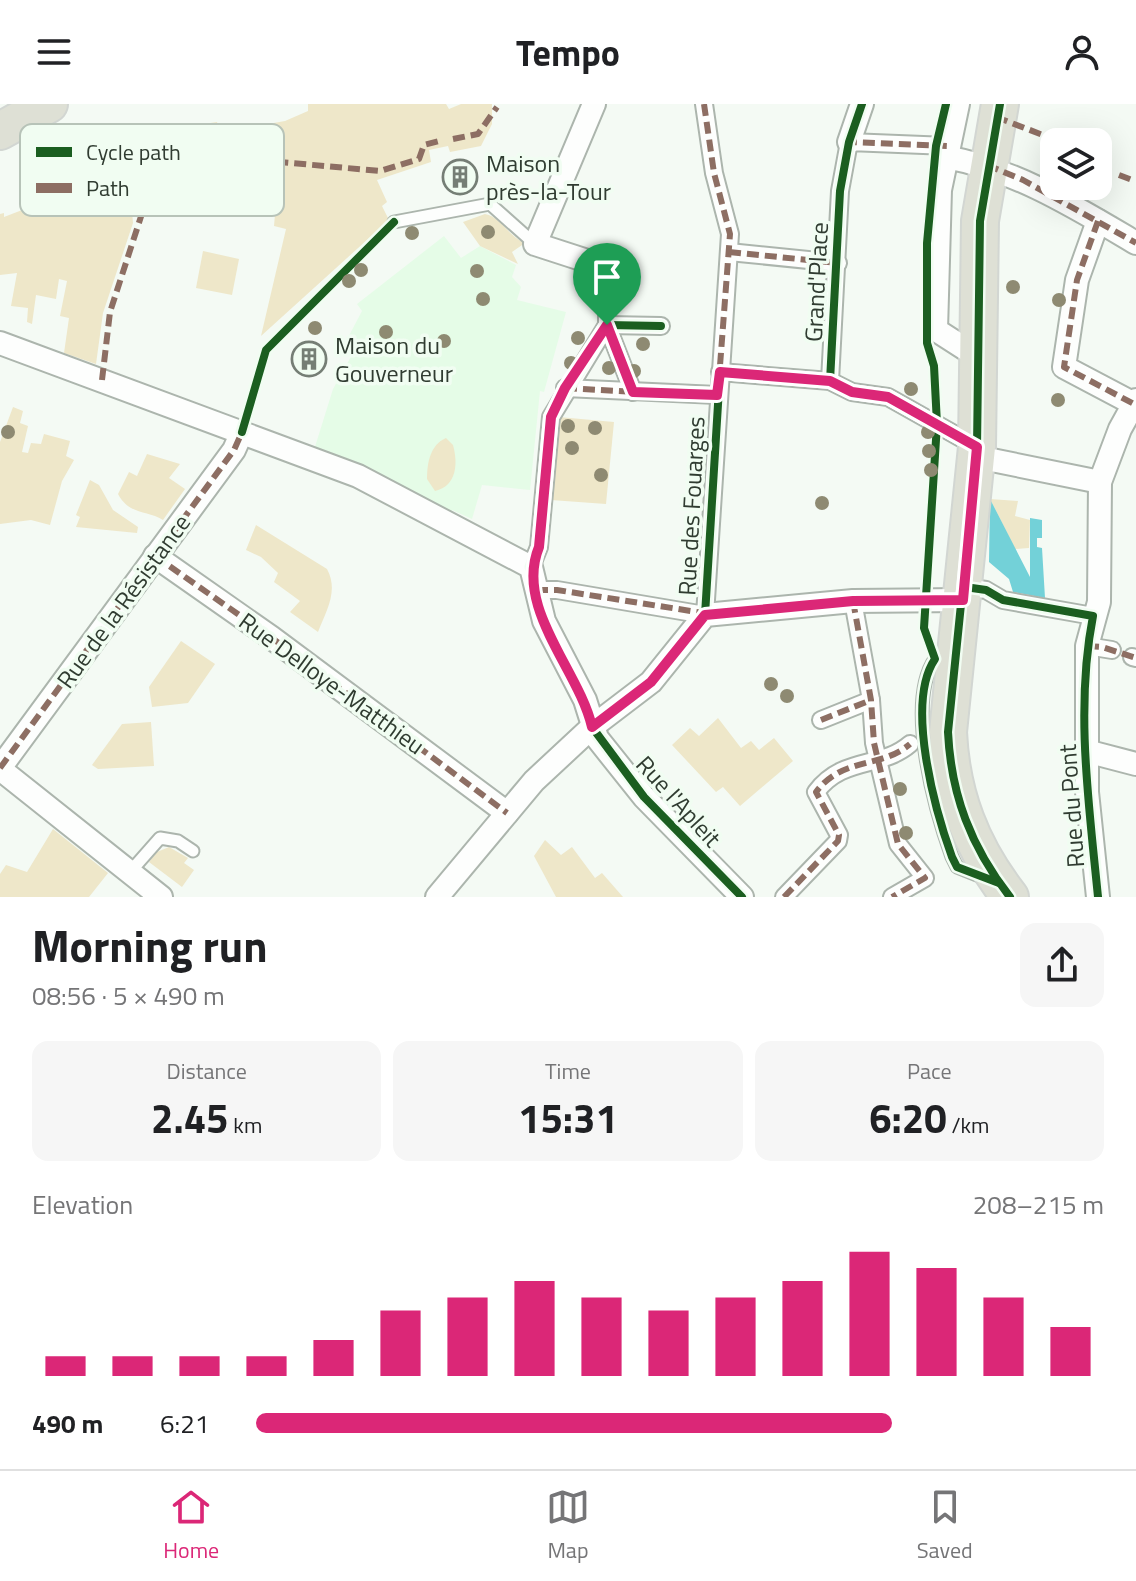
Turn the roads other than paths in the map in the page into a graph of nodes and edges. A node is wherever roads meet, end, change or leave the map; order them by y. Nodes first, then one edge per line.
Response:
1 (49, 104) edge
2 (594, 104) edge
3 (704, 104) edge
4 (862, 104) edge
5 (958, 104) edge
6 (1000, 104) edge
7 (0, 131) edge
8 (849, 142) junction
9 (947, 152) junction
10 (987, 165) junction
11 (1098, 221) junction
12 (394, 222) dead end
13 (1135, 241) edge
14 (535, 244) junction
15 (729, 252) junction
16 (838, 263) junction
17 (607, 289) joint
18 (607, 325) junction
19 (661, 326) dead end
20 (0, 343) edge
21 (978, 357) junction
22 (720, 372) junction
23 (830, 381) junction
24 (565, 388) junction
25 (633, 392) junction
26 (717, 397) junction
27 (1135, 402) edge
28 (242, 432) junction
29 (977, 452) junction
30 (1100, 482) junction
31 (155, 556) junction
32 (531, 567) junction
33 (536, 590) junction
34 (964, 594) junction
35 (853, 601) junction
36 (705, 615) junction
37 (1093, 616) junction
38 (1087, 646) junction
39 (1112, 650) dead end
40 (871, 700) junction
41 (821, 720) dead end
42 (592, 727) junction
43 (910, 744) dead end
44 (1086, 751) junction
45 (878, 758) junction
46 (1136, 764) edge
47 (0, 769) edge
48 (507, 813) junction
49 (193, 851) dead end
50 (130, 872) junction
51 (1005, 890) edge
52 (161, 897) edge
53 (437, 897) edge
54 (742, 897) edge
55 (784, 897) edge
56 (892, 897) edge
57 (1098, 897) edge

1 - 7 main road
2 - 14 street
3 - 15 street
4 - 8 street
5 - 9 street
6 - 10 main road
8 - 9 street
8 - 16 street, Grand'Place
9 - 10 street
9 - 21 street
10 - 11 street
10 - 21 main road
11 - 13 street
11 - 27 street
12 - 14 lane
14 - 17 street
15 - 16 street, Grand'Place
15 - 22 street
16 - 23 street, Grand'Place
17 - 18 street
18 - 19 street
18 - 24 street
18 - 25 street
20 - 28 street
21 - 29 main road
22 - 23 street
22 - 26 street
23 - 29 street
24 - 25 street
24 - 32 street
25 - 26 street
26 - 36 street, Rue des Fouarges
27 - 30 street
28 - 31 street, Rue de la Résistance
28 - 32 street
29 - 30 street
29 - 34 main road
30 - 37 street, Rue du Pont
31 - 47 street, Rue de la Résistance
31 - 48 street, Rue Delloye-Matthieu
32 - 33 street, Rue l'Apleit
33 - 36 street
33 - 42 street, Rue l'Apleit
34 - 35 street
34 - 37 street
34 - 51 main road
35 - 36 street
35 - 40 street
36 - 42 street
37 - 38 street, Rue du Pont
38 - 39 street
38 - 44 street, Rue du Pont
40 - 41 street
40 - 45 street
42 - 48 street
42 - 54 street, Rue l'Apleit
43 - 45 street
44 - 46 street
44 - 57 street, Rue du Pont
45 - 55 street
45 - 56 street
47 - 50 street
48 - 53 street
49 - 50 lane
50 - 52 street

